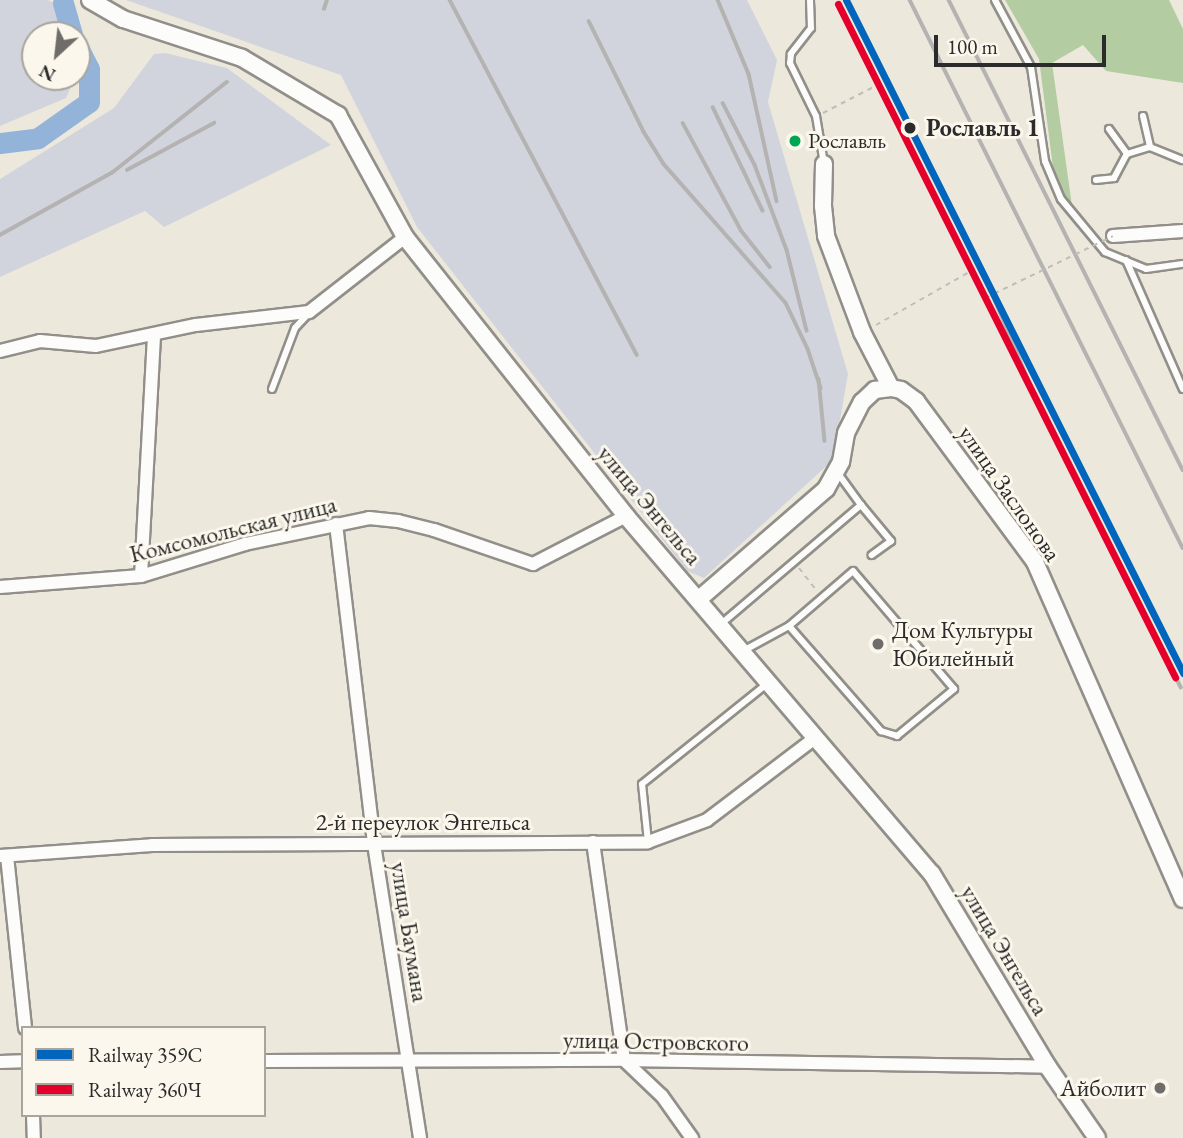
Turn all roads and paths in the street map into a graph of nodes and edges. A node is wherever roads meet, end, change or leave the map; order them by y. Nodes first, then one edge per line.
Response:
1 (90, 0) edge
2 (810, 0) edge
3 (995, 0) edge
4 (891, 78) dead end
5 (816, 116) junction
6 (1143, 116) dead end
7 (1109, 129) dead end
8 (1150, 147) junction
9 (1127, 154) junction
10 (1183, 159) edge
11 (824, 164) joint
12 (1096, 180) dead end
13 (1183, 231) edge
14 (1113, 236) joint
15 (405, 237) junction
16 (1126, 260) junction
17 (1183, 264) edge
18 (974, 267) dead end
19 (971, 271) junction
20 (309, 312) junction
21 (862, 332) junction
22 (154, 334) junction
23 (0, 351) edge
24 (891, 388) junction
25 (272, 389) dead end
26 (1183, 389) edge
27 (837, 471) junction
28 (861, 505) junction
29 (626, 516) junction
30 (336, 524) junction
31 (872, 555) dead end
32 (794, 561) junction
33 (141, 576) junction
34 (0, 587) edge
35 (822, 597) junction
36 (698, 599) junction
37 (720, 625) junction
38 (789, 626) junction
39 (741, 652) junction
40 (767, 684) junction
41 (815, 738) junction
42 (593, 842) junction
43 (648, 842) junction
44 (374, 844) junction
45 (4, 856) edge
46 (1183, 899) edge
47 (25, 1026) edge
48 (624, 1060) junction
49 (21, 1061) edge
50 (266, 1061) edge
51 (410, 1061) junction
52 (0, 1062) edge
53 (1048, 1067) junction
54 (33, 1117) edge
55 (34, 1138) edge
56 (420, 1138) edge
57 (692, 1138) edge
58 (1097, 1138) edge

1 - 15 street, улица Энгельса
2 - 5 lane
3 - 16 lane
4 - 5 path
5 - 11 lane
6 - 8 lane
7 - 9 lane
8 - 9 lane
8 - 10 lane
9 - 12 lane
11 - 21 street
13 - 14 street
14 - 19 path, bridge
15 - 20 street
15 - 29 street, улица Энгельса
16 - 17 lane
16 - 26 lane
18 - 19 path
19 - 21 path
20 - 22 street
20 - 25 lane
21 - 24 street
22 - 23 street
22 - 33 street
24 - 27 street
24 - 46 street, улица Заслонова
27 - 28 lane
27 - 36 street
28 - 31 lane
28 - 32 lane
29 - 30 street, Комсомольская улица
29 - 36 street, улица Энгельса
30 - 33 street, Комсомольская улица
30 - 44 street, улица Баумана
32 - 35 path
32 - 37 lane
33 - 34 street, Комсомольская улица
35 - 38 lane
35 - 38 lane
36 - 37 street, улица Энгельса
37 - 39 street, улица Энгельса
38 - 39 lane
39 - 40 street, улица Энгельса
40 - 41 street, улица Энгельса
40 - 43 lane
41 - 43 street, 2-й переулок Энгельса
41 - 53 street, улица Энгельса
42 - 43 street, 2-й переулок Энгельса
42 - 44 street, 2-й переулок Энгельса
42 - 48 street
44 - 45 street, 2-й переулок Энгельса
44 - 51 street, улица Баумана
45 - 47 street
48 - 51 street, улица Островского
48 - 53 street, улица Островского
48 - 57 street
49 - 52 street
50 - 51 street, улица Островского
51 - 56 street, улица Баумана
53 - 58 street, улица Энгельса
54 - 55 street

